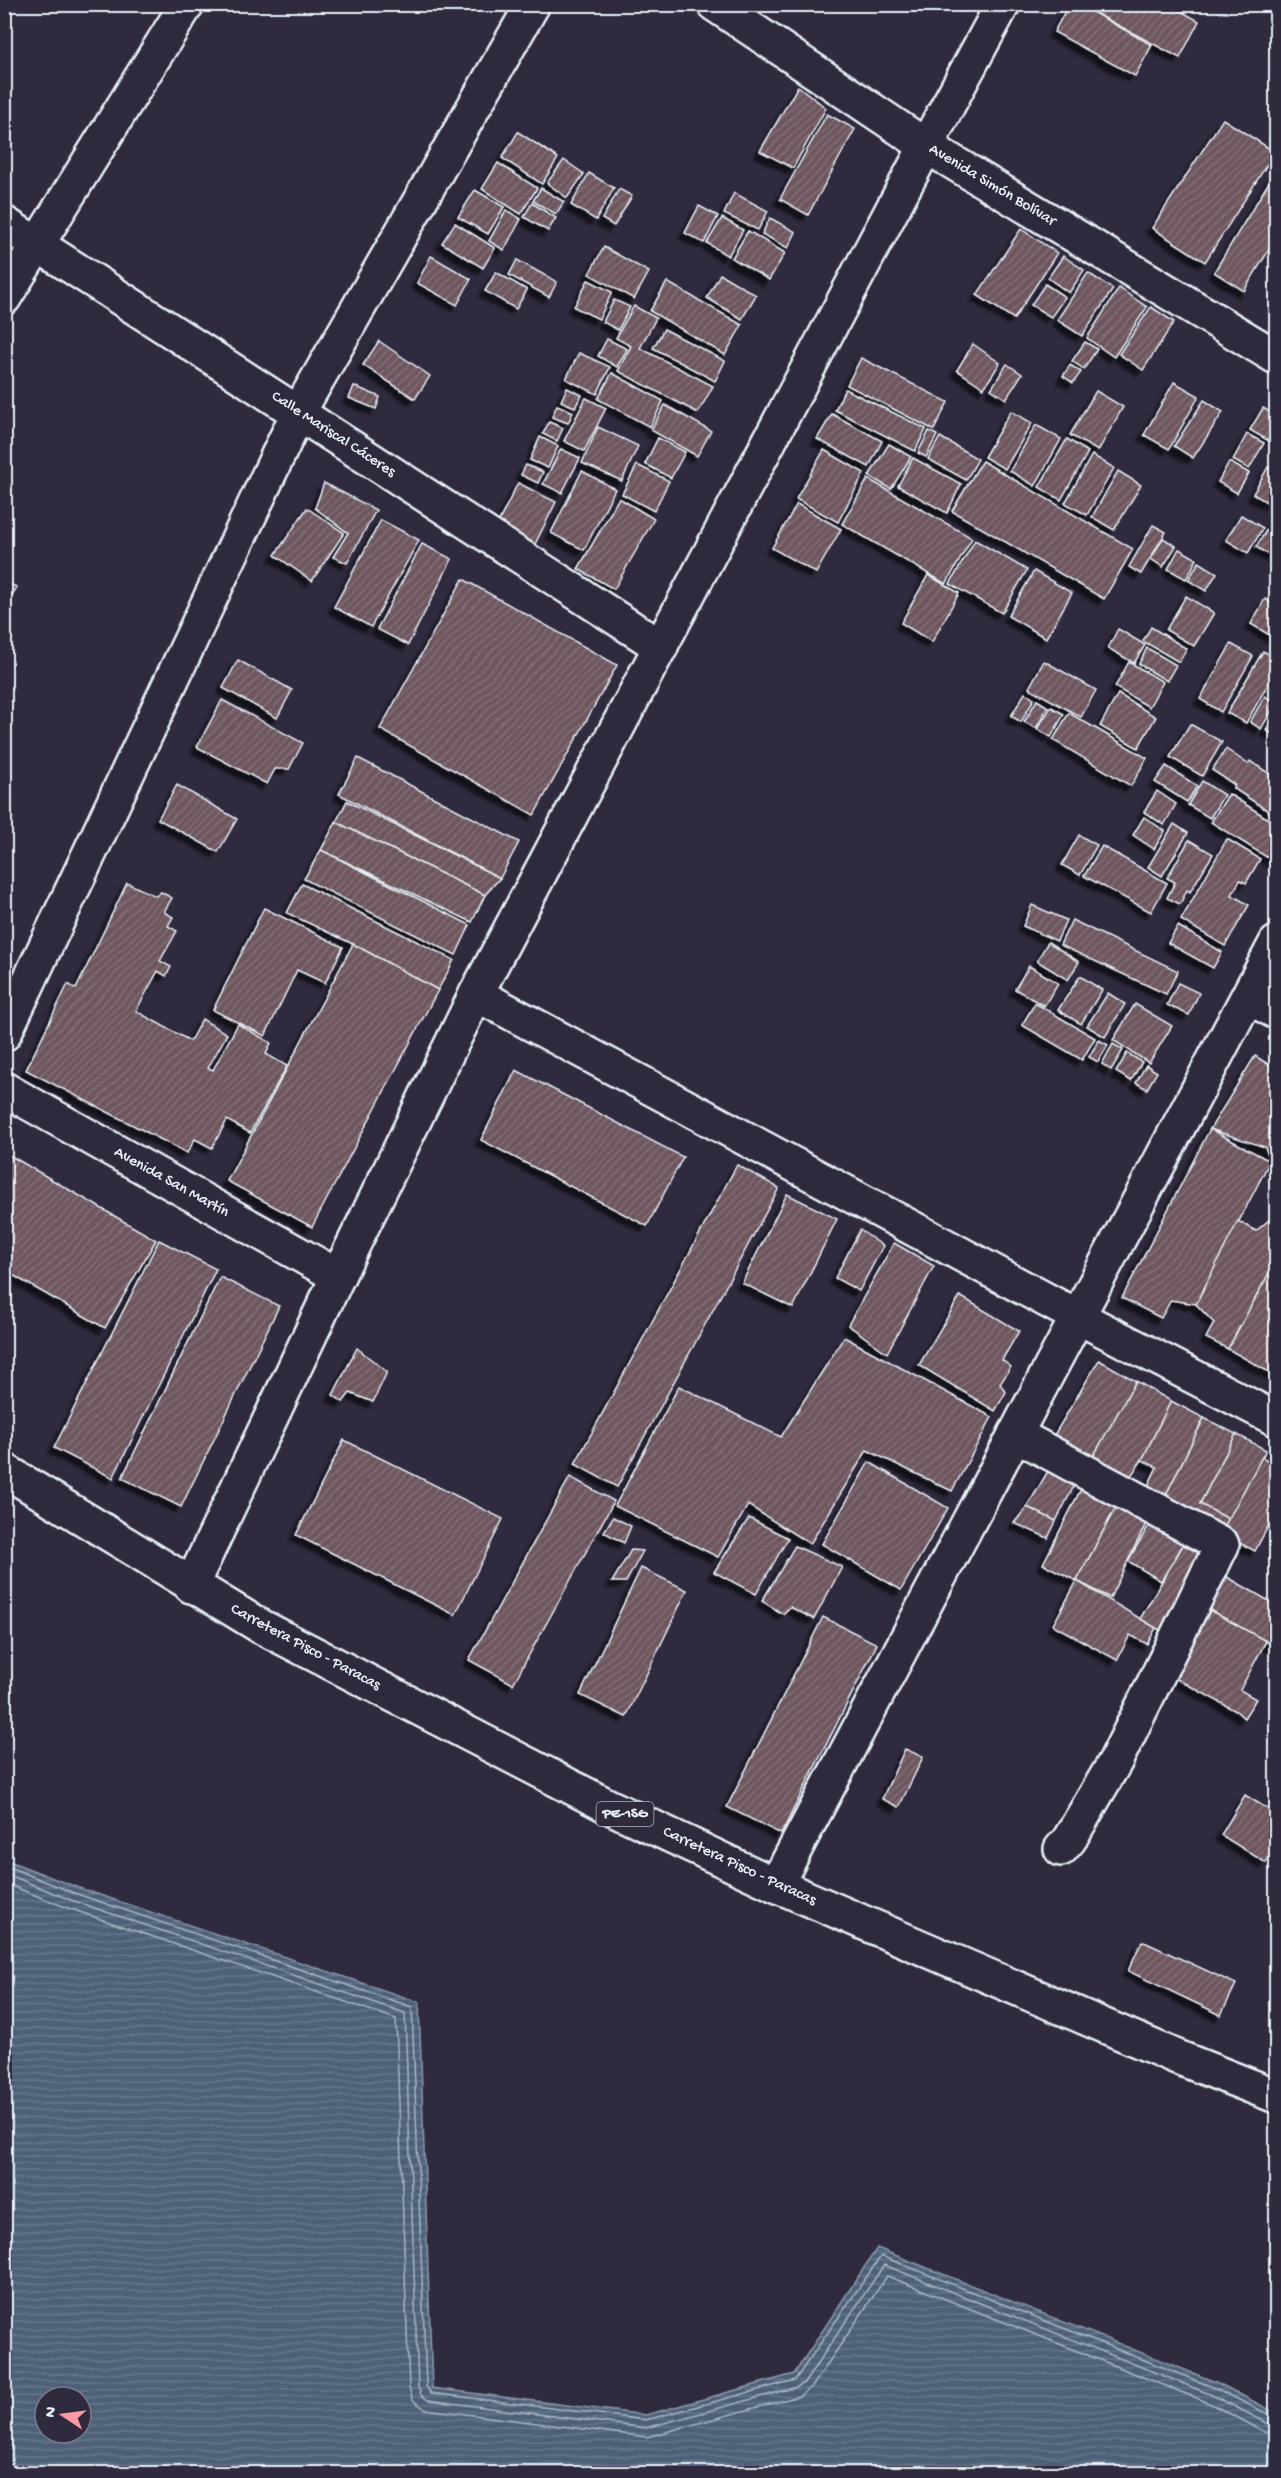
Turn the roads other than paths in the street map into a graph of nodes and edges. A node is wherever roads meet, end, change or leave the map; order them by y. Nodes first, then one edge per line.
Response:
1 (187, 4) edge
2 (533, 4) edge
3 (714, 4) edge
4 (1003, 4) edge
5 (926, 146) junction
6 (4, 223) edge
7 (38, 245) junction
8 (4, 298) edge
9 (1276, 357) edge
10 (298, 412) junction
11 (661, 647) junction
12 (1276, 943) edge
13 (476, 994) junction
14 (1248, 997) junction
15 (1276, 1012) edge
16 (4, 1034) edge
17 (4, 1089) edge
18 (338, 1276) junction
19 (1078, 1317) junction
20 (1276, 1419) edge
21 (1015, 1434) junction
22 (4, 1470) edge
23 (191, 1586) junction
24 (1061, 1849) dead end
25 (776, 1885) junction
26 (1276, 2096) edge

1 - 7 street
2 - 10 street
3 - 5 street, Avenida Simón Bolívar
4 - 5 street
5 - 9 street, Avenida Simón Bolívar
5 - 11 street
6 - 7 street, Calle Mariscal Cáceres
7 - 8 street
7 - 10 street, Calle Mariscal Cáceres
10 - 11 street, Calle Mariscal Cáceres
10 - 16 street
11 - 13 street
12 - 14 street
13 - 18 street
13 - 19 street
14 - 15 street
14 - 19 street
17 - 18 street, Avenida San Martín
18 - 23 street
19 - 20 street
19 - 21 street
21 - 24 street
21 - 25 street
22 - 23 street, Carretera Pisco - Paracas / PE-1SG
23 - 25 street, Carretera Pisco - Paracas / PE-1SG
25 - 26 street, Carretera Pisco - Paracas / PE-1SG

